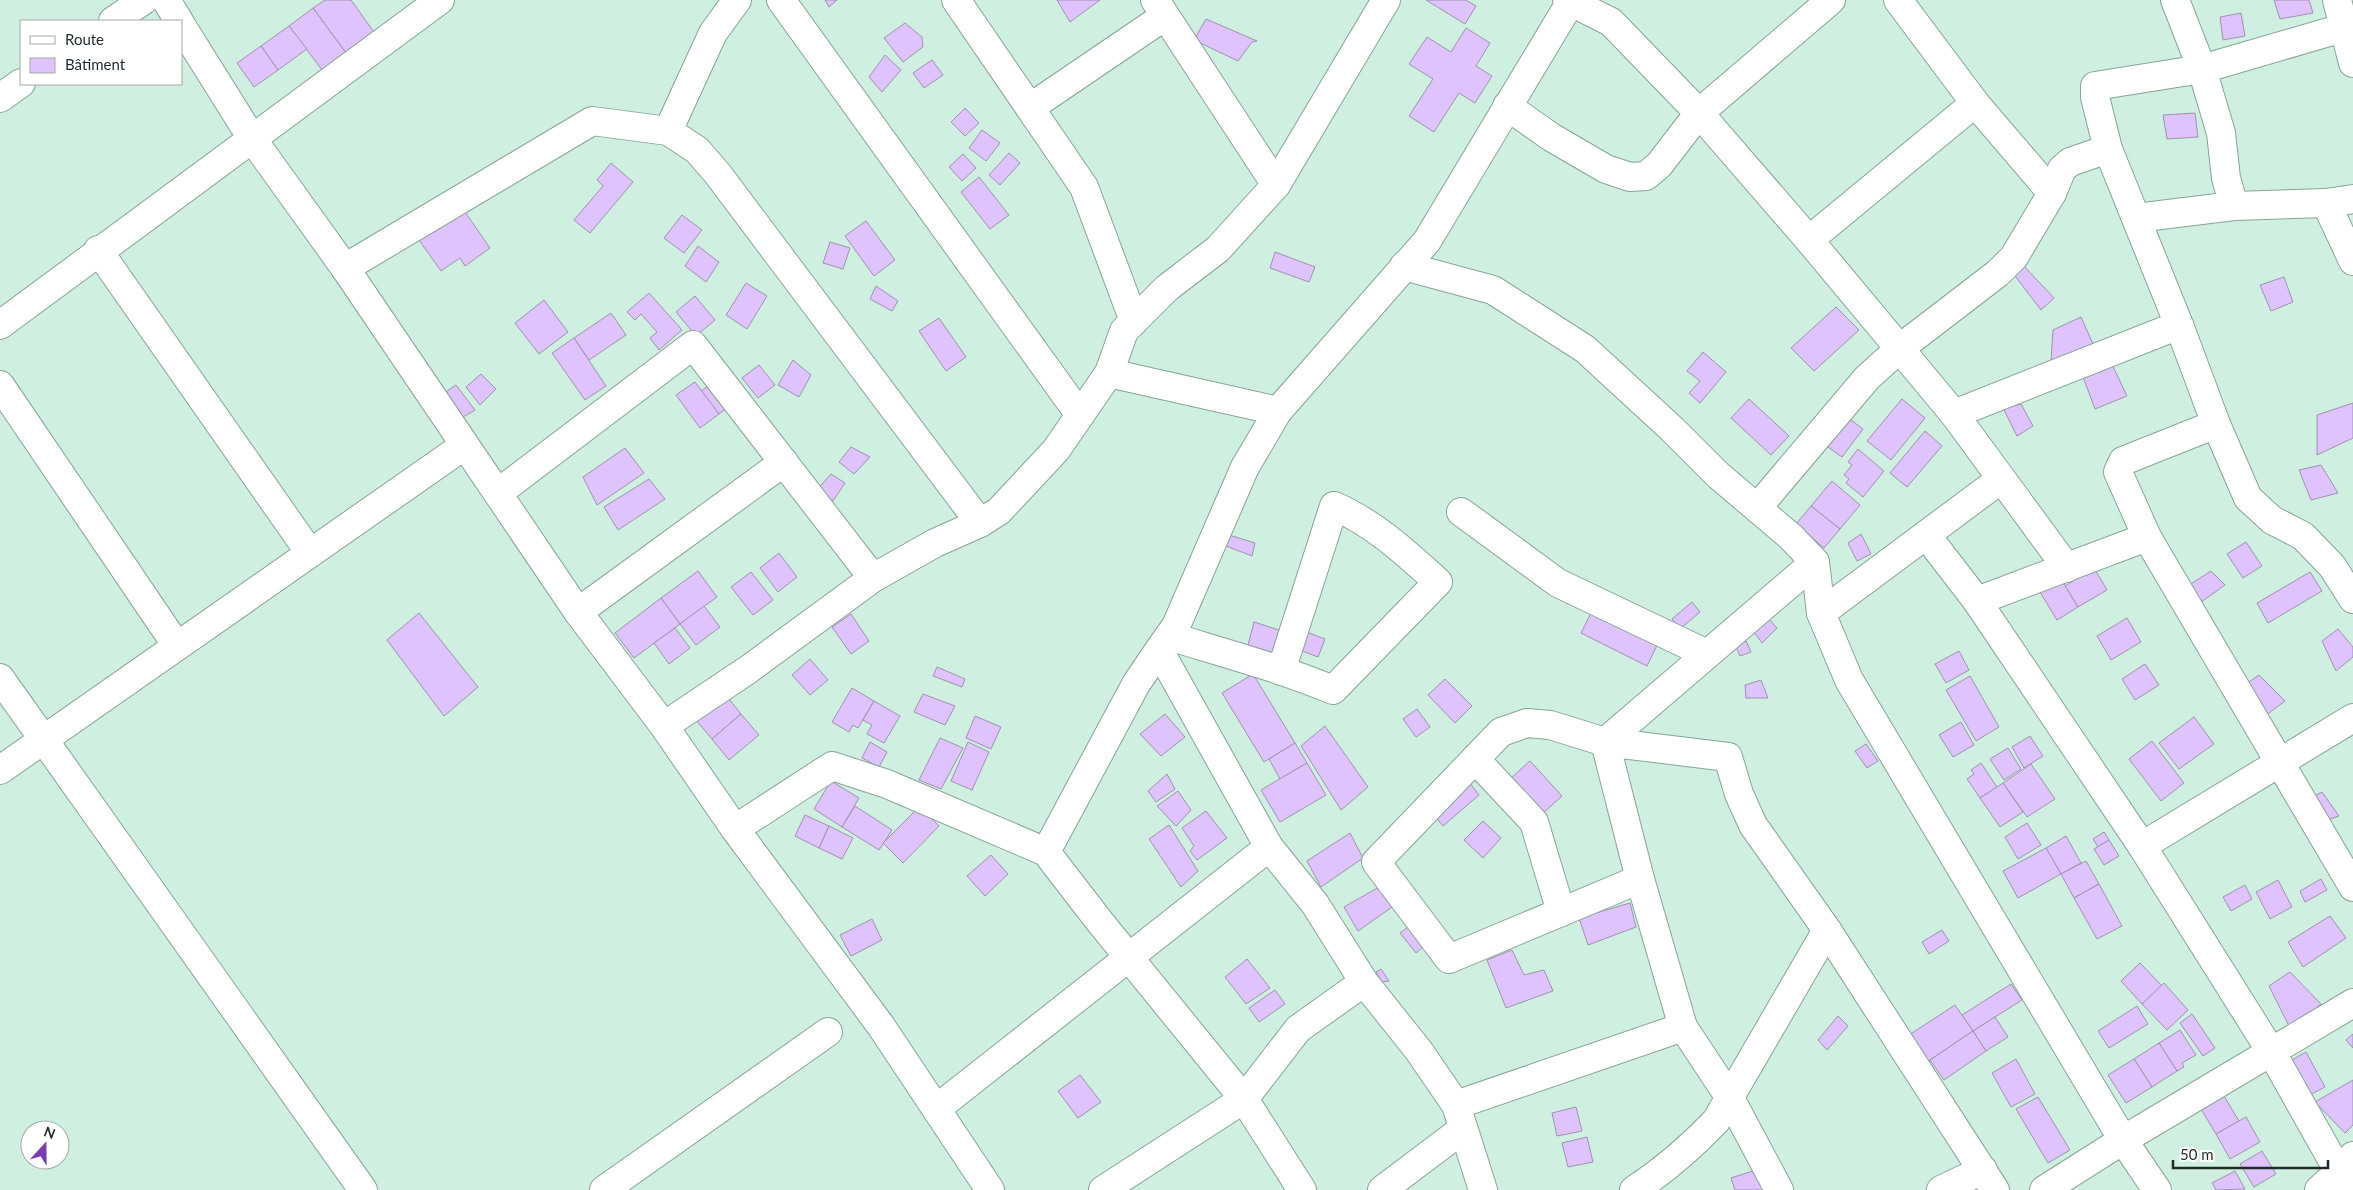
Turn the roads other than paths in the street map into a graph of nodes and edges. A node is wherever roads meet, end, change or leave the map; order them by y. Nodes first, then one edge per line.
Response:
1 (144, 0) edge
2 (166, 0) edge
3 (737, 0) edge
4 (781, 0) edge
5 (956, 0) edge
6 (1831, 0) edge
7 (1898, 0) edge
8 (2175, 0) edge
9 (2337, 0) edge
10 (1569, 1) edge
11 (423, 5) edge
12 (1373, 6) edge
13 (1160, 8) edge
14 (114, 20) edge
15 (178, 20) edge
16 (2348, 26) edge
17 (182, 27) edge
18 (2353, 63) edge
19 (2202, 69) junction
20 (20, 84) edge
21 (0, 98) edge
22 (1975, 103) junction
23 (1507, 106) junction
24 (1030, 107) junction
25 (1698, 113) junction
26 (668, 131) junction
27 (252, 140) junction
28 (2108, 149) junction
29 (1276, 185) junction
30 (2052, 194) junction
31 (2353, 199) edge
32 (2326, 203) junction
33 (2234, 206) junction
34 (2136, 218) junction
35 (1809, 240) junction
36 (98, 250) junction
37 (2353, 260) edge
38 (1404, 266) junction
39 (345, 268) junction
40 (1134, 321) junction
41 (0, 325) edge
42 (2179, 325) junction
43 (1899, 349) junction
44 (1109, 373) junction
45 (0, 385) edge
46 (1278, 411) junction
47 (1954, 414) junction
48 (1080, 415) junction
49 (2216, 424) junction
50 (465, 445) junction
51 (784, 462) junction
52 (2001, 479) junction
53 (498, 494) junction
54 (1757, 508) junction
55 (1461, 512) dead end
56 (980, 523) junction
57 (1927, 536) junction
58 (2147, 537) junction
59 (310, 553) junction
60 (1815, 562) junction
61 (2067, 568) junction
62 (873, 578) junction
63 (2353, 599) edge
64 (1977, 601) junction
65 (578, 612) junction
66 (1821, 614) junction
67 (1164, 643) junction
68 (177, 646) junction
69 (1707, 654) junction
70 (1281, 671) junction
71 (0, 678) edge
72 (2353, 718) edge
73 (664, 726) junction
74 (43, 740) junction
75 (1605, 742) junction
76 (1475, 759) junction
77 (2279, 763) junction
78 (0, 770) edge
79 (735, 829) junction
80 (2142, 846) junction
81 (1269, 847) junction
82 (1046, 852) junction
83 (1640, 879) junction
84 (2353, 887) edge
85 (1561, 912) junction
86 (1827, 930) junction
87 (1130, 958) junction
88 (1364, 982) junction
89 (2353, 1003) edge
90 (1683, 1027) junction
91 (828, 1032) dead end
92 (2272, 1053) junction
93 (1730, 1098) junction
94 (1244, 1099) junction
95 (936, 1110) junction
96 (1460, 1117) junction
97 (2123, 1140) junction
98 (2348, 1171) edge
99 (1989, 1180) edge
100 (363, 1190) edge
101 (604, 1190) edge
102 (990, 1190) edge
103 (1103, 1190) edge
104 (1302, 1190) edge
105 (1382, 1190) edge
106 (1483, 1190) edge
107 (1634, 1190) edge
108 (1779, 1190) edge
109 (1941, 1190) edge
110 (2044, 1190) edge
111 (2157, 1190) edge
112 (2318, 1190) edge

1 - 14 street
2 - 15 street
3 - 26 street
4 - 48 street
5 - 24 street
6 - 25 street
7 - 22 street
8 - 19 street
9 - 16 street
10 - 23 street
10 - 25 street
11 - 27 street
12 - 29 street
13 - 24 street
13 - 29 street
16 - 18 street
16 - 19 street
17 - 27 street
19 - 28 street
19 - 33 street
20 - 21 street
22 - 30 street
22 - 35 street
23 - 25 street
23 - 38 street
24 - 40 street
25 - 35 street
26 - 39 street
26 - 56 street
27 - 36 street
27 - 39 street
28 - 30 street
28 - 34 street
29 - 40 street
30 - 43 street
31 - 32 street
32 - 33 street
32 - 37 street
33 - 34 street
34 - 42 street
35 - 43 street
36 - 41 street
36 - 59 street
38 - 46 street
38 - 54 street
39 - 50 street
40 - 44 street
42 - 47 street
42 - 49 street
43 - 47 street
43 - 54 street
44 - 46 street
44 - 48 street
45 - 68 street
46 - 67 street
47 - 52 street
48 - 56 street
49 - 58 street
49 - 63 street
50 - 53 street
50 - 59 street
51 - 53 street
51 - 62 street
51 - 65 street
52 - 57 street
52 - 61 street
53 - 65 street
54 - 60 street
55 - 69 street
56 - 62 street
57 - 64 street
57 - 66 street
58 - 61 street
58 - 77 street
59 - 68 street
60 - 66 street
60 - 69 street
61 - 64 street
62 - 73 street
64 - 80 street
65 - 73 street
66 - 97 street
67 - 70 street
67 - 81 street
67 - 82 street
68 - 74 street
69 - 75 street
70 - 70 street
71 - 74 street
72 - 77 street
73 - 79 street
74 - 78 street
74 - 100 street
75 - 76 street
75 - 83 street
75 - 86 street
76 - 85 street
76 - 85 street
77 - 80 street
77 - 84 street
79 - 82 street
79 - 95 street
80 - 92 street
81 - 87 street
81 - 88 street
82 - 87 street
83 - 85 street
83 - 90 street
86 - 93 street
86 - 99 street
87 - 94 street
87 - 95 street
88 - 94 street
88 - 96 street
89 - 92 street
90 - 93 street
90 - 96 street
91 - 101 street
92 - 97 street
92 - 98 street
93 - 107 street
93 - 108 street
94 - 103 street
94 - 104 street
95 - 102 street
96 - 105 street
96 - 106 street
97 - 110 street
97 - 111 street
98 - 112 street
99 - 109 street

